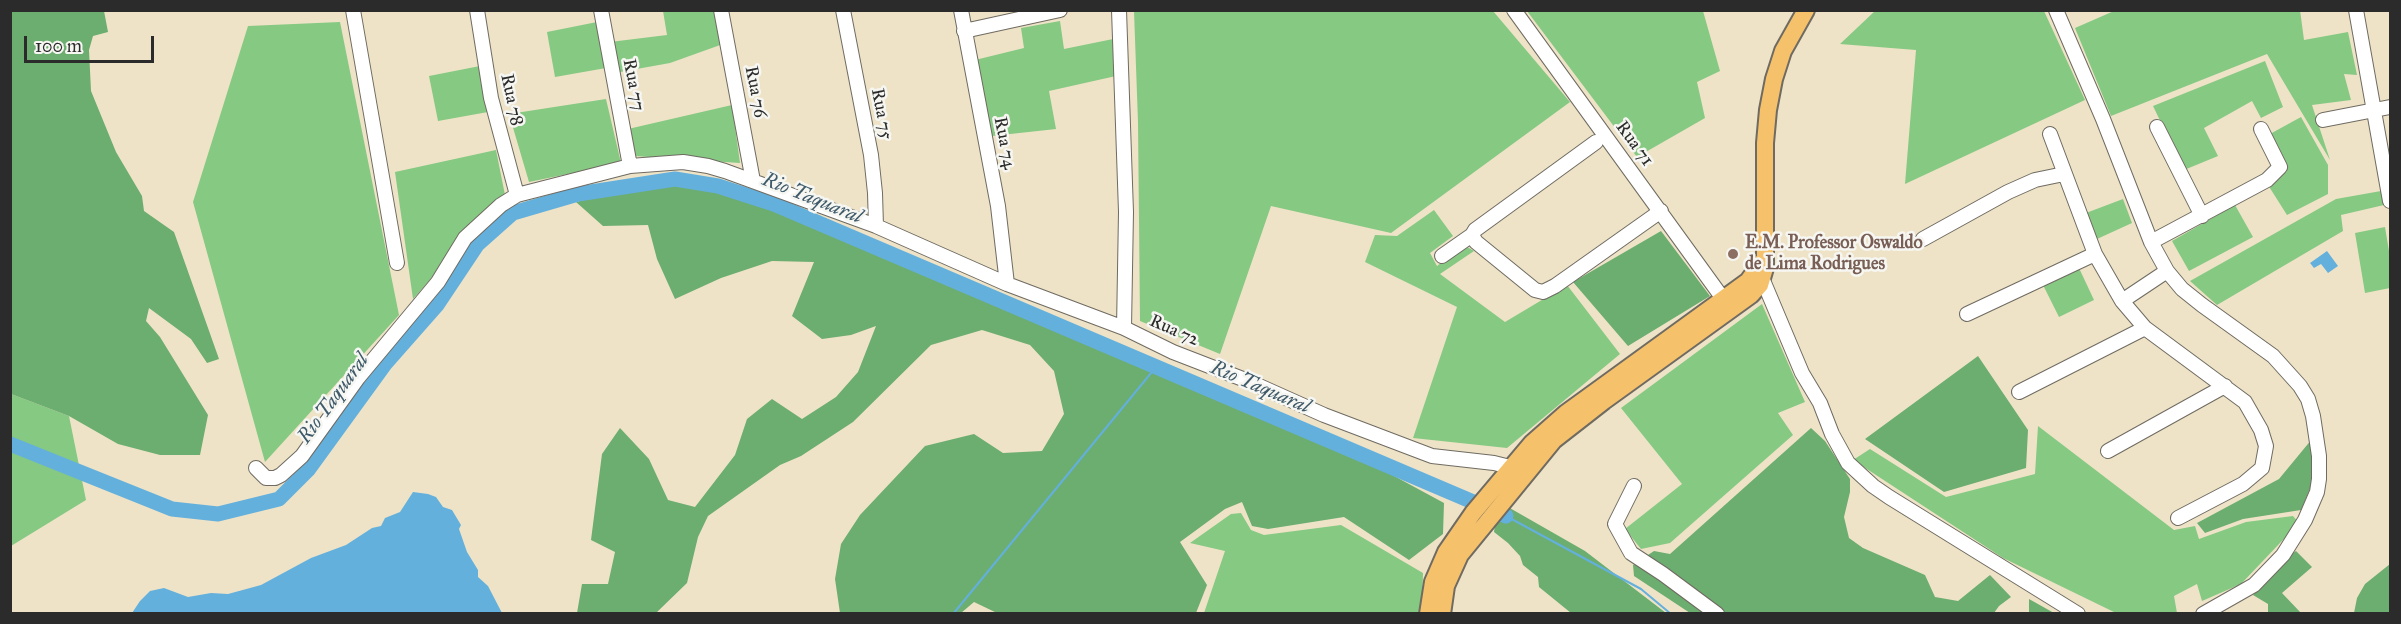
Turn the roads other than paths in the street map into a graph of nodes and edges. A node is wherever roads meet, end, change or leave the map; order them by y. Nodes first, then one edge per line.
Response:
1 (353, 10) edge
2 (477, 10) edge
3 (601, 10) edge
4 (721, 10) edge
5 (843, 10) edge
6 (961, 10) edge
7 (1060, 10) edge
8 (1119, 10) edge
9 (1514, 10) edge
10 (1806, 10) edge
11 (2056, 10) edge
12 (2356, 10) edge
13 (964, 31) junction
14 (2391, 106) edge
15 (2374, 110) junction
16 (2323, 120) dead end
17 (2157, 127) dead end
18 (2261, 129) dead end
19 (2050, 134) dead end
20 (1596, 142) dead end
21 (630, 166) junction
22 (2064, 174) junction
23 (753, 181) junction
24 (517, 195) junction
25 (2391, 201) edge
26 (1660, 211) junction
27 (2202, 216) junction
28 (876, 226) junction
29 (1472, 235) junction
30 (1923, 239) dead end
31 (2151, 242) junction
32 (1765, 254) junction
33 (2095, 254) junction
34 (1442, 256) dead end
35 (397, 263) dead end
36 (2167, 271) junction
37 (1762, 278) junction
38 (1006, 284) junction
39 (1724, 300) junction
40 (2122, 301) junction
41 (1967, 314) dead end
42 (1124, 328) junction
43 (2145, 328) junction
44 (2225, 386) junction
45 (2019, 392) dead end
46 (2108, 451) dead end
47 (1510, 467) junction
48 (256, 468) dead end
49 (1634, 486) dead end
50 (1501, 491) junction
51 (1480, 517) junction
52 (2178, 518) dead end
53 (1428, 614) edge
54 (1442, 614) edge
55 (1717, 614) edge
56 (2078, 614) edge
57 (2204, 614) edge

1 - 35 street
2 - 24 street, Rua 78
3 - 21 street, Rua 77
4 - 23 street, Rua 76
5 - 28 street, Rua 75
6 - 13 street, Rua 74
7 - 13 street
8 - 42 street, Rua 72
9 - 26 street, Rua 71
10 - 32 main road
11 - 31 street
12 - 15 street
13 - 38 street, Rua 74
14 - 15 street
15 - 16 street
15 - 25 street
17 - 27 street
18 - 27 street
19 - 22 street
20 - 29 street
21 - 23 street
21 - 24 street
22 - 30 street
22 - 33 street
23 - 28 street
24 - 48 street
26 - 29 street
26 - 39 street, Rua 71
27 - 31 street
28 - 38 street
29 - 34 street
31 - 36 street
32 - 37 main road
32 - 39 main road
33 - 40 street
33 - 41 street
36 - 40 street
36 - 57 street
37 - 50 main road
37 - 56 street
38 - 42 street
39 - 47 main road
40 - 43 street
42 - 47 street, Rua 72
43 - 44 street
43 - 45 street
44 - 46 street
44 - 52 street
47 - 50 main road
49 - 55 street
50 - 51 main road
51 - 53 main road
51 - 54 main road

